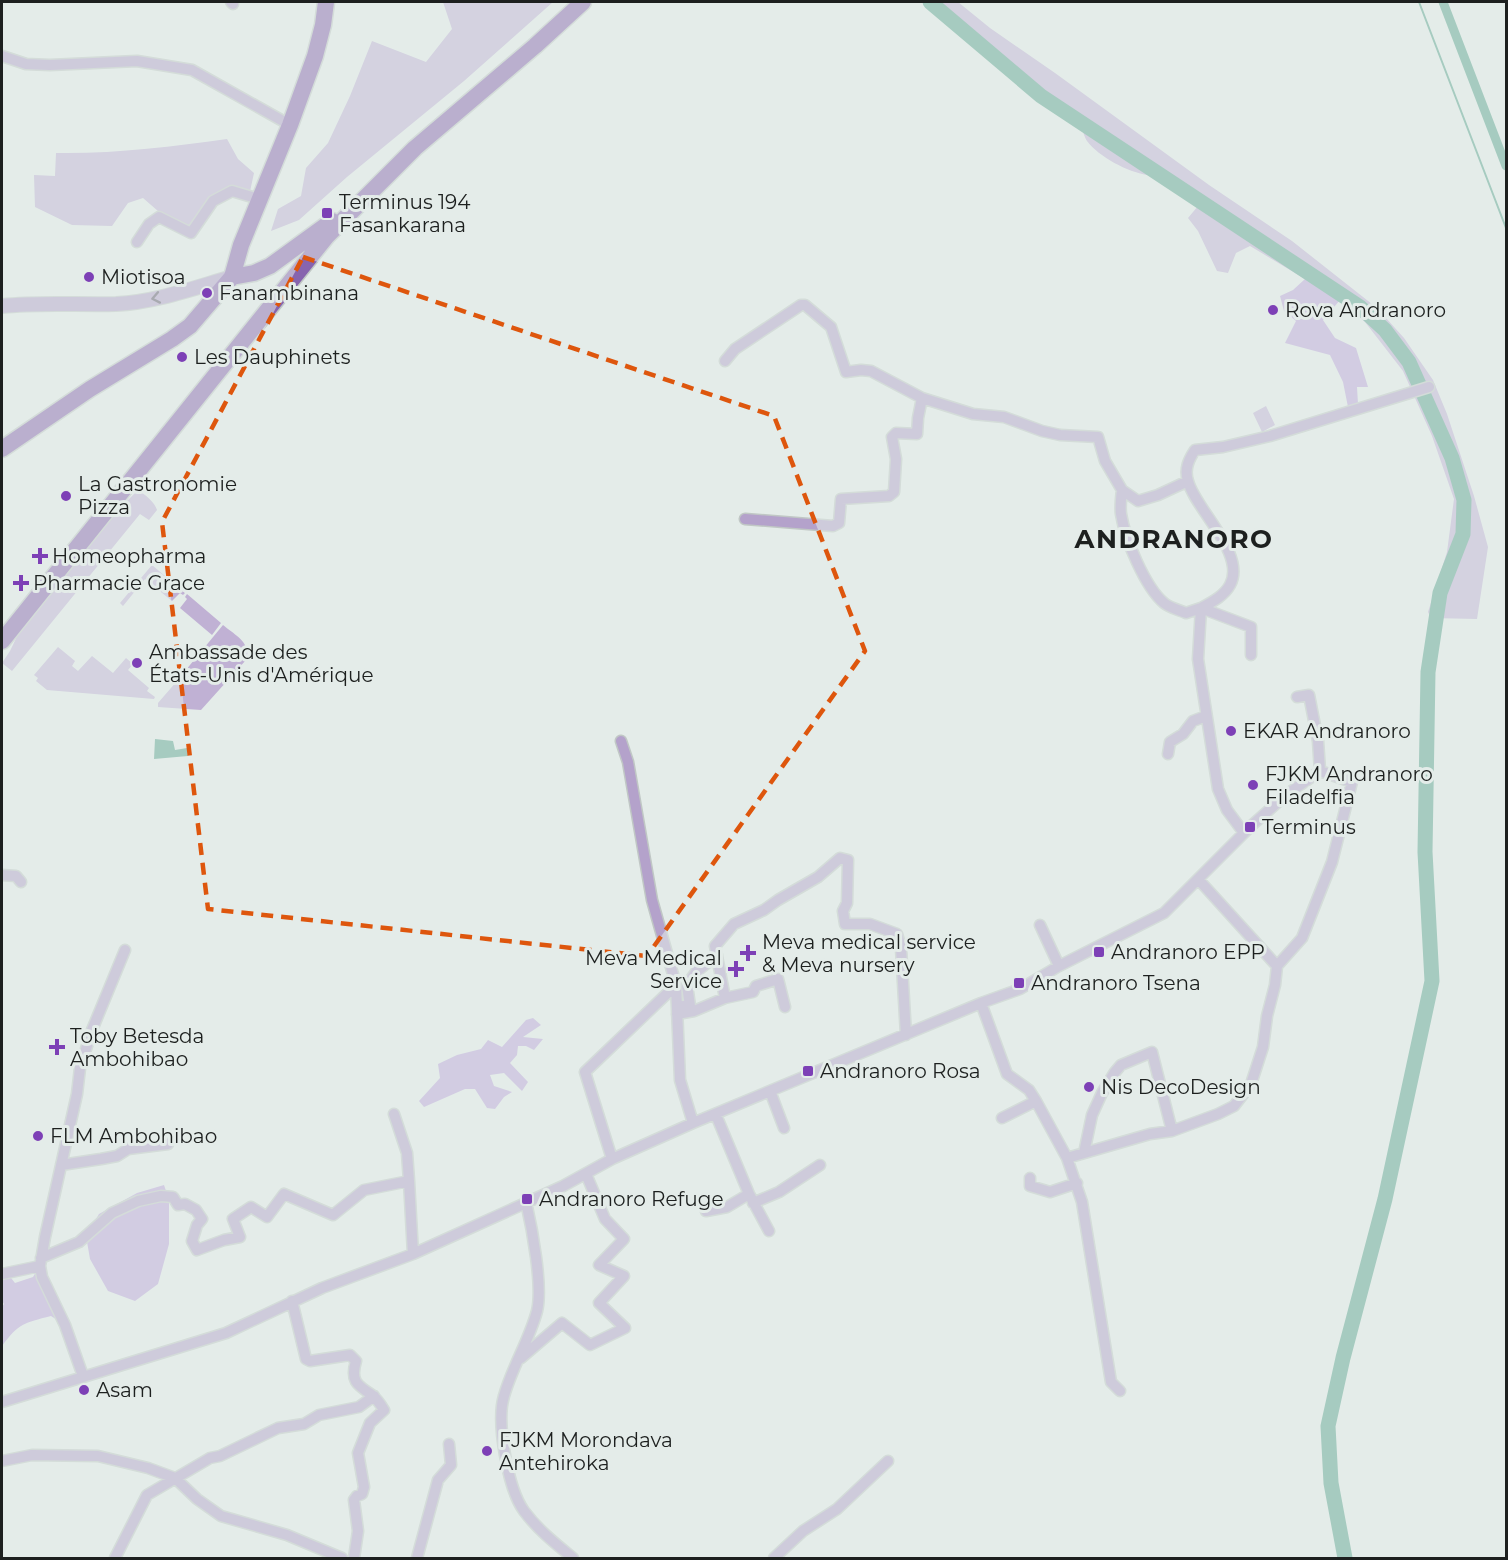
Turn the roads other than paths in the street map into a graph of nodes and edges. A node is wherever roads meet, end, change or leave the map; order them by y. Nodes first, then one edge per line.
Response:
1 (326, 2) edge
2 (583, 2) edge
3 (2, 56) edge
4 (290, 125) junction
5 (366, 196) junction
6 (259, 199) junction
7 (137, 242) dead end
8 (232, 277) junction
9 (2, 306) edge
10 (725, 361) dead end
11 (1430, 387) dead end
12 (922, 398) junction
13 (2, 449) edge
14 (1188, 481) junction
15 (1122, 490) junction
16 (746, 519) dead end
17 (1202, 608) junction
18 (2, 641) edge
19 (1251, 655) dead end
20 (1297, 697) dead end
21 (1206, 716) junction
22 (621, 741) dead end
23 (1168, 754) dead end
24 (1320, 771) junction
25 (1244, 833) junction
26 (2, 874) edge
27 (1198, 879) junction
28 (21, 882) dead end
29 (1040, 925) dead end
30 (125, 950) dead end
31 (717, 955) junction
32 (1059, 966) junction
33 (1277, 966) junction
34 (676, 985) junction
35 (725, 998) junction
36 (981, 1003) junction
37 (784, 1007) dead end
38 (677, 1014) junction
39 (906, 1035) junction
40 (770, 1091) junction
41 (1036, 1101) junction
42 (394, 1114) dead end
43 (716, 1115) junction
44 (1002, 1118) dead end
45 (693, 1123) junction
46 (784, 1128) dead end
47 (1172, 1131) junction
48 (168, 1144) dead end
49 (1084, 1153) junction
50 (1067, 1158) junction
51 (612, 1160) junction
52 (61, 1165) junction
53 (820, 1165) dead end
54 (586, 1174) junction
55 (1030, 1178) dead end
56 (409, 1181) junction
57 (1077, 1183) junction
58 (751, 1199) junction
59 (526, 1202) junction
60 (706, 1211) dead end
61 (769, 1231) dead end
62 (413, 1254) junction
63 (41, 1262) junction
64 (2, 1274) edge
65 (292, 1301) junction
66 (519, 1359) junction
67 (82, 1376) junction
68 (1120, 1391) dead end
69 (374, 1396) junction
70 (2, 1402) edge
71 (449, 1444) dead end
72 (2, 1461) edge
73 (888, 1461) dead end
74 (175, 1478) junction
75 (115, 1558) edge
76 (342, 1558) edge
77 (354, 1558) edge
78 (417, 1558) edge
79 (573, 1558) edge
80 (774, 1558) edge

1 - 4 main road
2 - 5 main road
3 - 4 street
4 - 6 main road
5 - 8 main road
5 - 18 main road
6 - 7 street
6 - 8 main road
8 -> 9 street
8 - 13 main road
10 - 12 street
11 - 14 street
12 - 15 street
12 - 16 street
14 - 15 street
14 - 17 street
15 - 17 street
17 - 19 street
17 - 21 street
20 - 24 street
21 - 23 street
21 - 25 street
22 - 34 street
24 - 25 street
24 - 33 street
25 - 27 street
26 - 28 street
27 - 32 street
27 - 33 street
29 - 32 street
30 - 52 street
31 - 35 street
31 - 38 street
31 - 39 street
32 - 36 street
33 - 47 street
34 - 38 street
34 - 51 street
35 - 37 street
35 - 38 street
36 - 39 street
36 - 41 street
38 - 45 street
39 - 40 street
40 - 43 street
40 - 46 street
41 - 44 street
41 - 50 street
42 - 56 street
43 - 45 street
43 - 58 street
45 - 51 street
47 - 49 street
47 - 49 street
48 - 52 street
49 - 50 street
50 - 57 street
51 - 54 street
52 - 63 street
53 - 58 street
54 - 59 street
54 - 66 street
55 - 57 street
56 - 62 street
56 - 63 street
57 - 68 street
58 - 60 street
58 - 61 street
59 - 62 street
59 - 66 street
62 - 65 street
63 - 64 street
63 - 67 street
65 - 67 street
65 - 69 street
66 - 79 street
67 - 70 street
69 - 74 street
69 - 77 street
71 - 78 street
72 - 74 street
73 - 80 street
74 - 75 street
74 - 76 street

